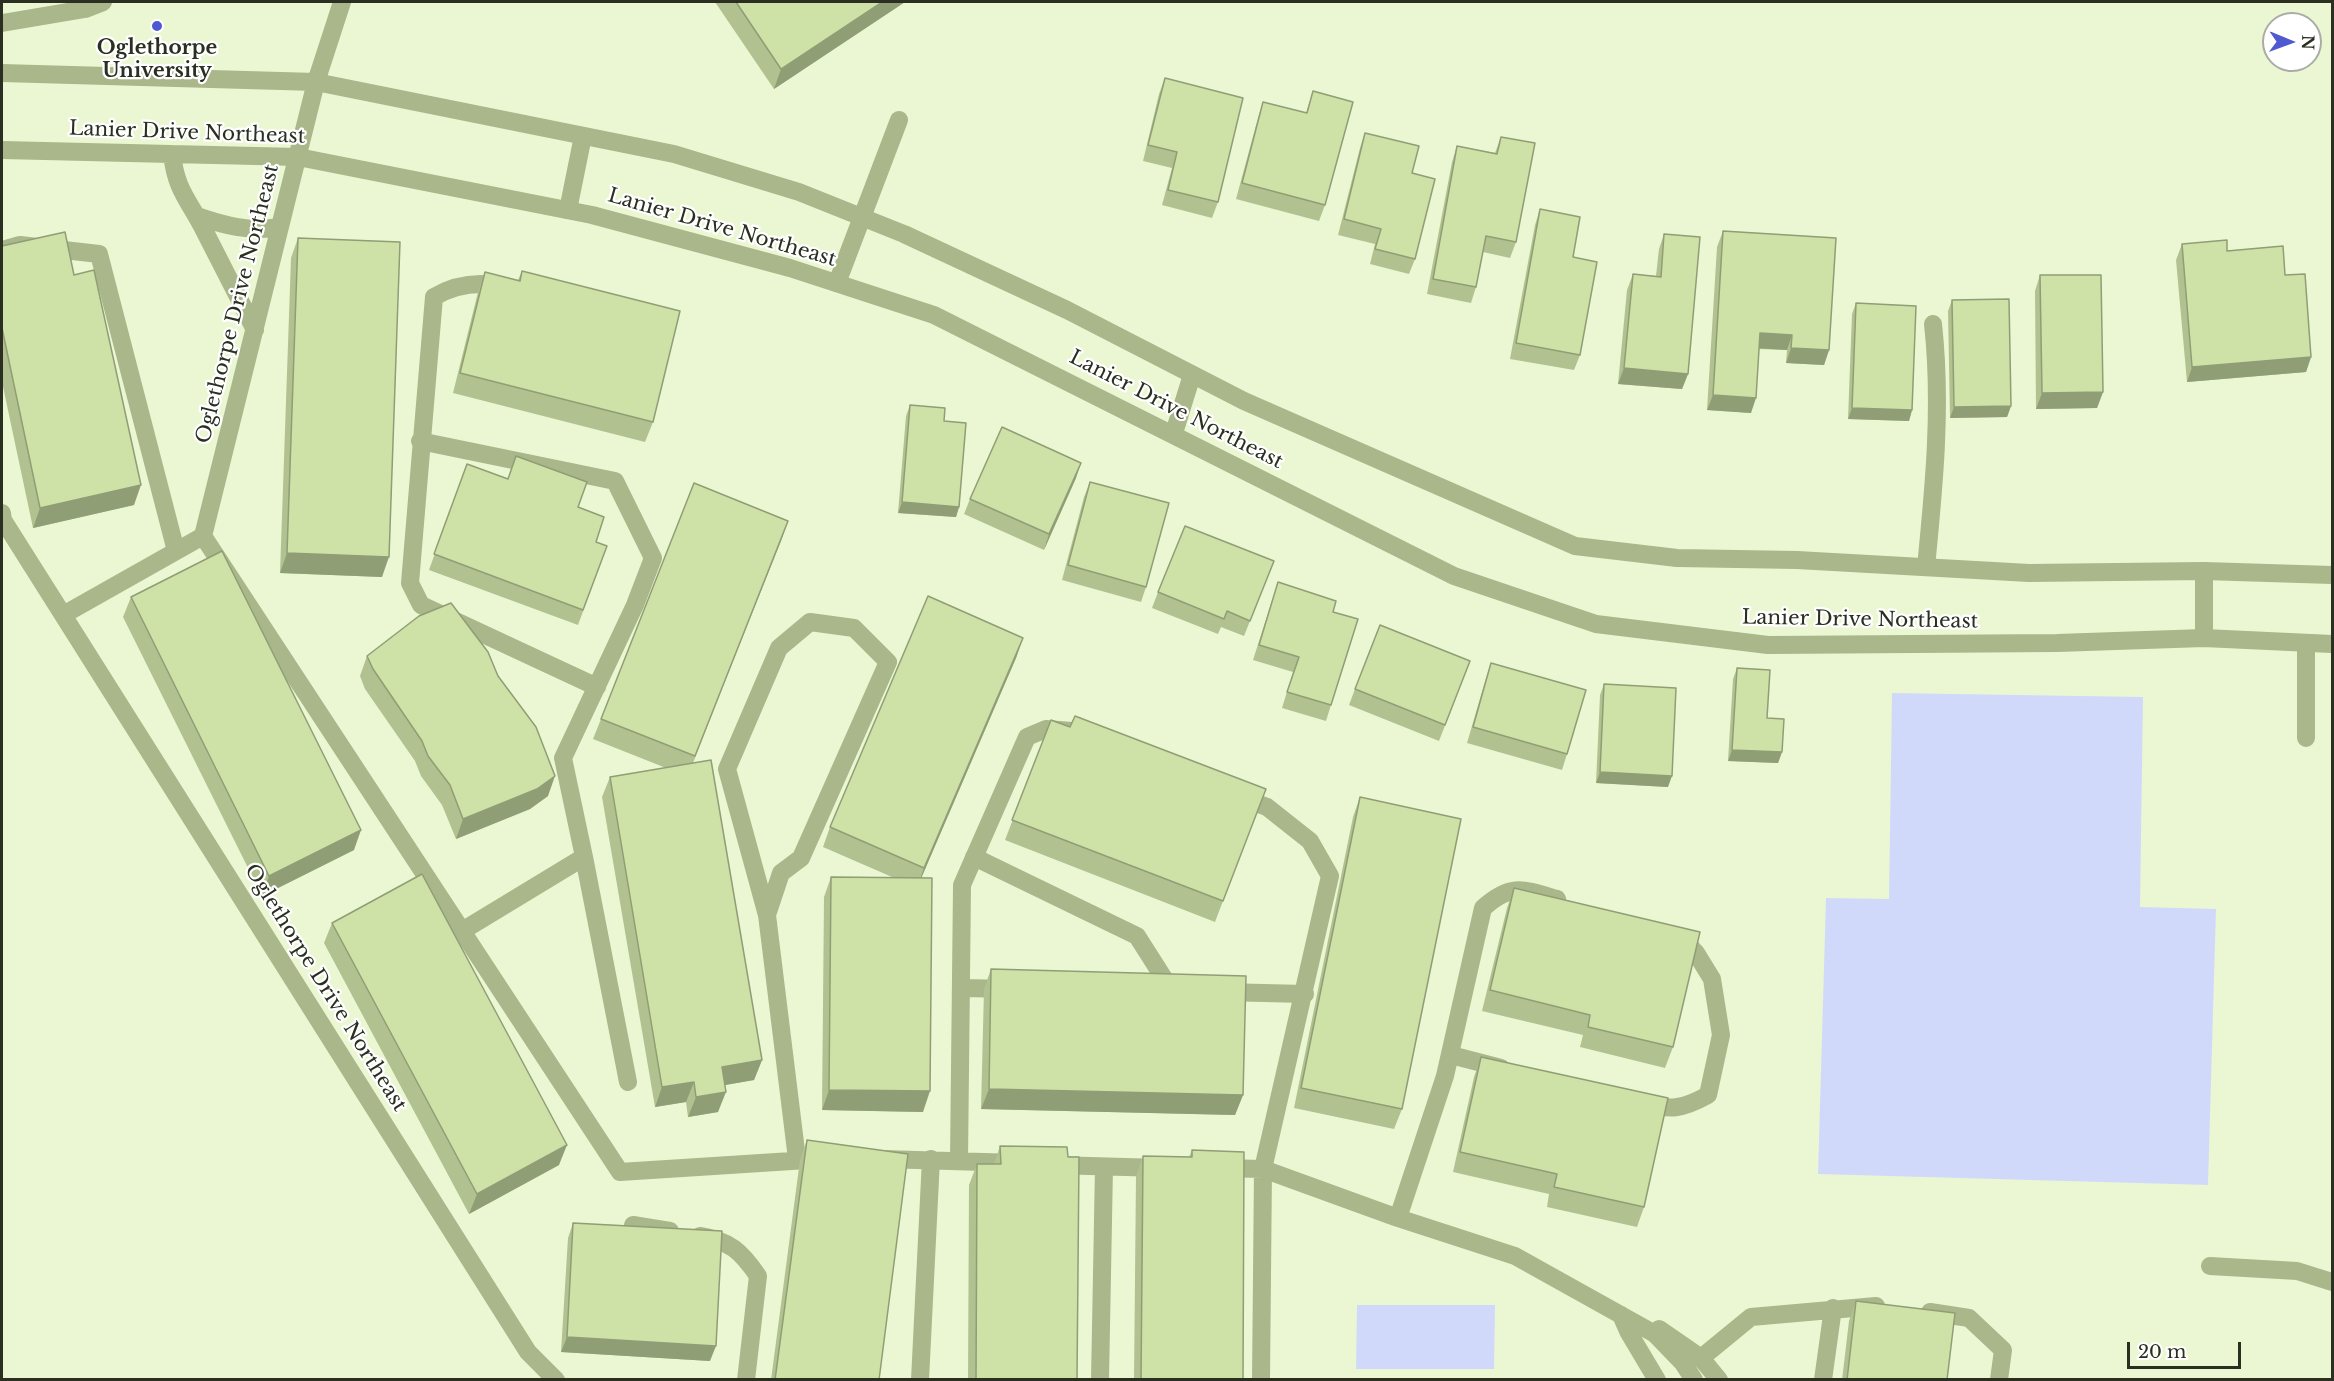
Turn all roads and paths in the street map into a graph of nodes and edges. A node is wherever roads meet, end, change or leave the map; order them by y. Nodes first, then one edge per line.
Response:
1 (103, 2) edge
2 (342, 2) edge
3 (2, 23) edge
4 (2, 73) edge
5 (316, 82) junction
6 (899, 120) dead end
7 (583, 136) junction
8 (2, 150) edge
9 (172, 154) junction
10 (298, 157) junction
11 (568, 210) junction
12 (197, 216) junction
13 (864, 217) junction
14 (280, 227) junction
15 (2, 250) edge
16 (837, 283) junction
17 (527, 292) edge
18 (1933, 324) dead end
19 (255, 330) junction
20 (1192, 375) junction
21 (1174, 433) junction
22 (420, 441) junction
23 (2, 513) edge
24 (203, 536) junction
25 (176, 551) junction
26 (1926, 567) junction
27 (2204, 571) junction
28 (2332, 575) edge
29 (63, 615) junction
30 (2204, 638) junction
31 (2306, 643) junction
32 (2332, 644) edge
33 (597, 687) junction
34 (1086, 737) edge
35 (2306, 738) dead end
36 (1224, 791) edge
37 (584, 857) junction
38 (974, 857) junction
39 (1575, 903) edge
40 (767, 915) junction
41 (1663, 928) edge
42 (462, 931) junction
43 (963, 988) junction
44 (1032, 989) edge
45 (1148, 991) edge
46 (1172, 991) junction
47 (1305, 994) junction
48 (1451, 1055) junction
49 (1520, 1072) edge
50 (628, 1082) dead end
51 (1624, 1098) edge
52 (797, 1159) junction
53 (842, 1159) edge
54 (864, 1159) edge
55 (931, 1159) junction
56 (959, 1161) junction
57 (1104, 1167) junction
58 (1184, 1168) edge
59 (1207, 1168) edge
60 (1263, 1169) junction
61 (1398, 1218) junction
62 (633, 1224) edge
63 (2210, 1266) dead end
64 (2332, 1282) edge
65 (1896, 1307) edge
66 (1833, 1308) junction
67 (1917, 1310) edge
68 (1621, 1315) junction
69 (1701, 1358) junction
70 (556, 1380) edge
71 (746, 1380) edge
72 (920, 1380) edge
73 (1100, 1380) edge
74 (1261, 1380) edge
75 (1657, 1380) edge
76 (1694, 1380) edge
77 (1719, 1380) edge
78 (1823, 1380) edge
79 (1999, 1380) edge

1 - 3 street
2 - 5 street, Oglethorpe Drive Northeast
4 - 5 street, Lanier Drive Northeast
5 - 7 street, Lanier Drive Northeast
5 - 10 street, Oglethorpe Drive Northeast
6 - 13 street
7 - 11 street
7 - 13 street, Lanier Drive Northeast
8 - 9 street, Lanier Drive Northeast
9 - 10 street, Lanier Drive Northeast
9 - 12 street
10 - 11 street, Lanier Drive Northeast
10 - 14 street, Oglethorpe Drive Northeast
11 - 16 street, Lanier Drive Northeast
12 - 14 street
12 - 19 street
13 - 16 street
13 - 20 street, Lanier Drive Northeast
14 - 19 street, Oglethorpe Drive Northeast
15 - 25 street
16 - 21 street, Lanier Drive Northeast
17 - 22 street
18 - 26 street
19 - 24 street, Oglethorpe Drive Northeast
20 - 21 street
20 - 26 street, Lanier Drive Northeast
21 - 30 street, Lanier Drive Northeast
22 - 33 street
22 - 33 street
23 - 29 street, Oglethorpe Drive Northeast
24 - 25 street
24 - 42 street
25 - 29 street
26 - 27 street, Lanier Drive Northeast
27 - 28 street, Lanier Drive Northeast
27 - 30 street
29 - 70 street, Oglethorpe Drive Northeast
30 - 31 street, Lanier Drive Northeast
31 - 32 street, Lanier Drive Northeast
31 - 35 street
33 - 37 street
34 - 38 street
36 - 47 street
37 - 42 street
37 - 50 street
38 - 43 street
38 - 46 street
39 - 48 street
40 - 40 street
40 - 52 street
41 - 51 street
42 - 52 street
43 - 44 street
43 - 56 street
45 - 46 street
46 - 47 street
47 - 60 street
48 - 49 street
48 - 61 street
52 - 53 street
54 - 55 street
55 - 56 street
55 - 72 street
56 - 57 street
57 - 58 street
57 - 73 street
59 - 60 street
60 - 61 street
60 - 74 street
61 - 68 street
62 - 71 street
63 - 64 street
65 - 66 street
66 - 69 street
66 - 78 street
67 - 79 street
68 - 69 street
68 - 75 street
68 - 76 street
69 - 77 street

